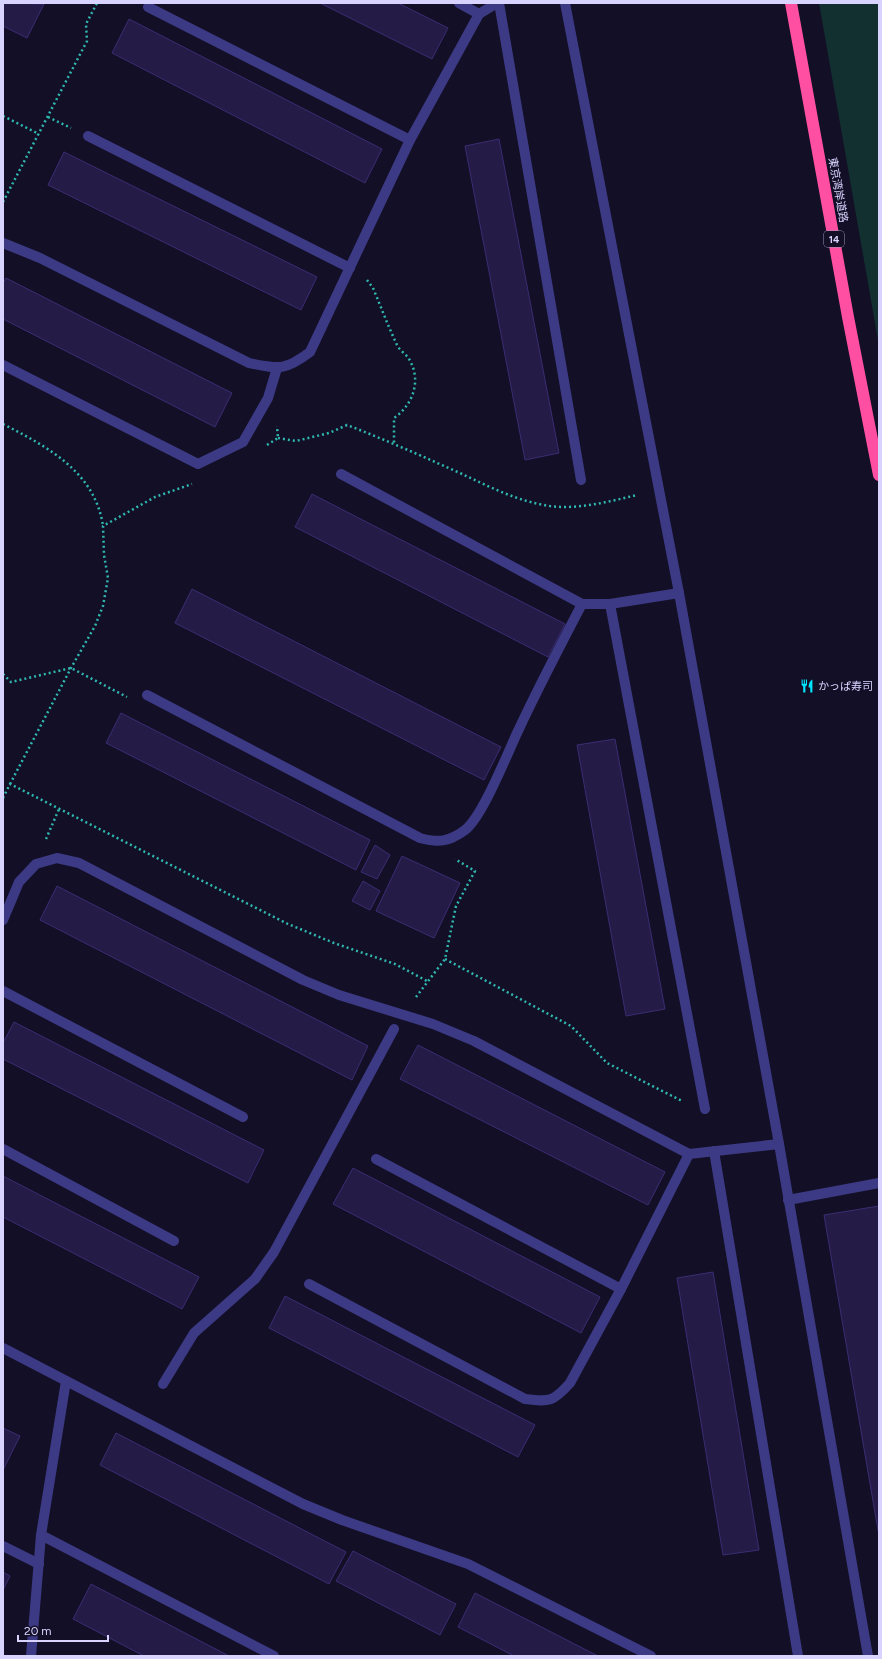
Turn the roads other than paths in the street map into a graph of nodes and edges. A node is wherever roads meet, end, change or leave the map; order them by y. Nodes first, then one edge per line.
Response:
1 (459, 3) edge
2 (498, 3) edge
3 (565, 3) edge
4 (791, 3) edge
5 (148, 7) dead end
6 (479, 14) junction
7 (88, 136) road end
8 (410, 140) junction
9 (3, 243) edge
10 (350, 268) junction
11 (3, 365) edge
12 (277, 368) junction
13 (877, 450) edge
14 (341, 474) dead end
15 (879, 475) edge
16 (581, 480) dead end
17 (679, 593) junction
18 (582, 604) junction
19 (610, 604) junction
20 (146, 695) road end
21 (3, 920) edge
22 (3, 991) edge
23 (394, 1029) dead end
24 (705, 1109) dead end
25 (243, 1117) dead end
26 (779, 1144) junction
27 (3, 1149) edge
28 (714, 1151) junction
29 (689, 1154) junction
30 (376, 1159) dead end
31 (879, 1183) edge
32 (788, 1200) junction
33 (174, 1241) dead end
34 (309, 1284) dead end
35 (621, 1289) junction
36 (3, 1348) edge
37 (66, 1381) junction
38 (163, 1384) dead end
39 (41, 1535) junction
40 (3, 1546) edge
41 (39, 1564) junction
42 (31, 1656) edge
43 (274, 1656) edge
44 (651, 1656) edge
45 (798, 1656) edge
46 (868, 1656) edge

1 - 6 street
2 - 6 street
2 - 16 street
3 - 17 street
4 - 13 highway, 東京湾岸道路 / 14
5 - 8 street
6 - 8 street
7 - 10 street
8 - 10 street
9 - 12 street
10 - 12 street
11 - 12 street
13 - 15 highway, 東京湾岸道路 / 14
14 - 18 street
17 - 19 street
17 - 26 street
18 - 19 street
18 - 20 street
19 - 24 street
21 - 29 street
22 - 25 street
23 - 38 street
26 - 28 street
26 - 32 street
27 - 33 street
28 - 29 street
28 - 45 street
29 - 35 street
30 - 35 street
31 - 32 street
32 - 46 street
34 - 35 street
36 - 37 street
37 - 39 street
37 - 44 street
39 - 41 street
39 - 43 street
40 - 41 street
41 - 42 street

